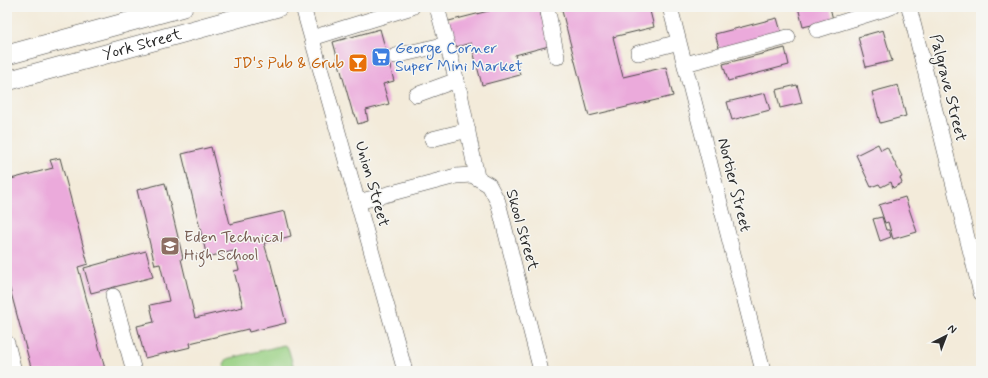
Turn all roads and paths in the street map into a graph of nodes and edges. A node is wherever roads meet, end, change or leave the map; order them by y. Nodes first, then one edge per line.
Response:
1 (182, 7) edge
2 (278, 7) edge
3 (303, 7) edge
4 (412, 7) edge
5 (437, 7) edge
6 (547, 7) edge
7 (670, 7) edge
8 (891, 7) edge
9 (909, 7) edge
10 (378, 12) edge
11 (817, 30) dead end
12 (788, 37) dead end
13 (312, 38) junction
14 (679, 42) junction
15 (447, 44) junction
16 (638, 53) dead end
17 (7, 55) edge
18 (395, 56) dead end
19 (557, 57) dead end
20 (685, 64) junction
21 (457, 80) junction
22 (7, 81) edge
23 (416, 95) dead end
24 (468, 130) junction
25 (432, 139) dead end
26 (477, 178) junction
27 (358, 202) junction
28 (981, 293) edge
29 (113, 296) dead end
30 (7, 343) edge
31 (14, 371) edge
32 (134, 371) edge
33 (405, 371) edge
34 (541, 371) edge
35 (763, 371) edge

1 - 17 main road, York Street
2 - 22 main road, York Street
3 - 13 street, Union Street
4 - 10 street
5 - 15 street
6 - 19 street
7 - 14 street, Nortier Street
8 - 11 street
9 - 28 street, Palgrave Street
10 - 13 street
12 - 20 street
13 - 27 street, Union Street
14 - 16 street
14 - 20 street, Nortier Street
15 - 18 street
15 - 21 street
20 - 35 street, Nortier Street
21 - 23 street
21 - 24 street
24 - 25 street
24 - 26 street
26 - 27 street
26 - 34 street, Skool Street
27 - 33 street, Union Street
29 - 32 street
30 - 31 street

